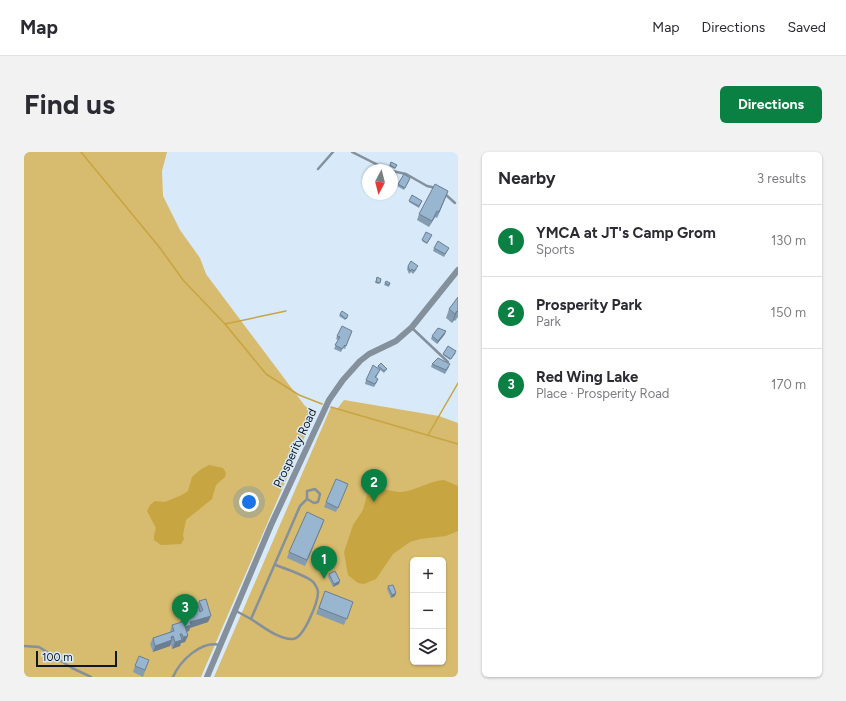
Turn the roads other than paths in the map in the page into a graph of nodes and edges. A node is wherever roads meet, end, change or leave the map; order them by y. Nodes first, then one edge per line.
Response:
1 (333, 152) edge
2 (352, 152) edge
3 (376, 164) edge
4 (318, 169) dead end
5 (398, 172) edge
6 (455, 203) dead end
7 (458, 270) edge
8 (412, 327) junction
9 (448, 362) edge
10 (307, 499) junction
11 (275, 565) junction
12 (236, 611) junction
13 (251, 619) junction
14 (221, 645) junction
15 (24, 646) edge
16 (91, 677) edge
17 (173, 677) edge
18 (207, 677) edge

1 - 4 lane
2 - 3 lane
5 - 6 lane
7 - 8 street, Prosperity Road
8 - 9 lane
8 - 12 street, Prosperity Road
10 - 10 lane
10 - 11 lane
11 - 13 lane
11 - 13 lane
12 - 13 lane
12 - 14 street, Prosperity Road
14 - 17 lane
14 - 18 street, Prosperity Road
15 - 16 lane

